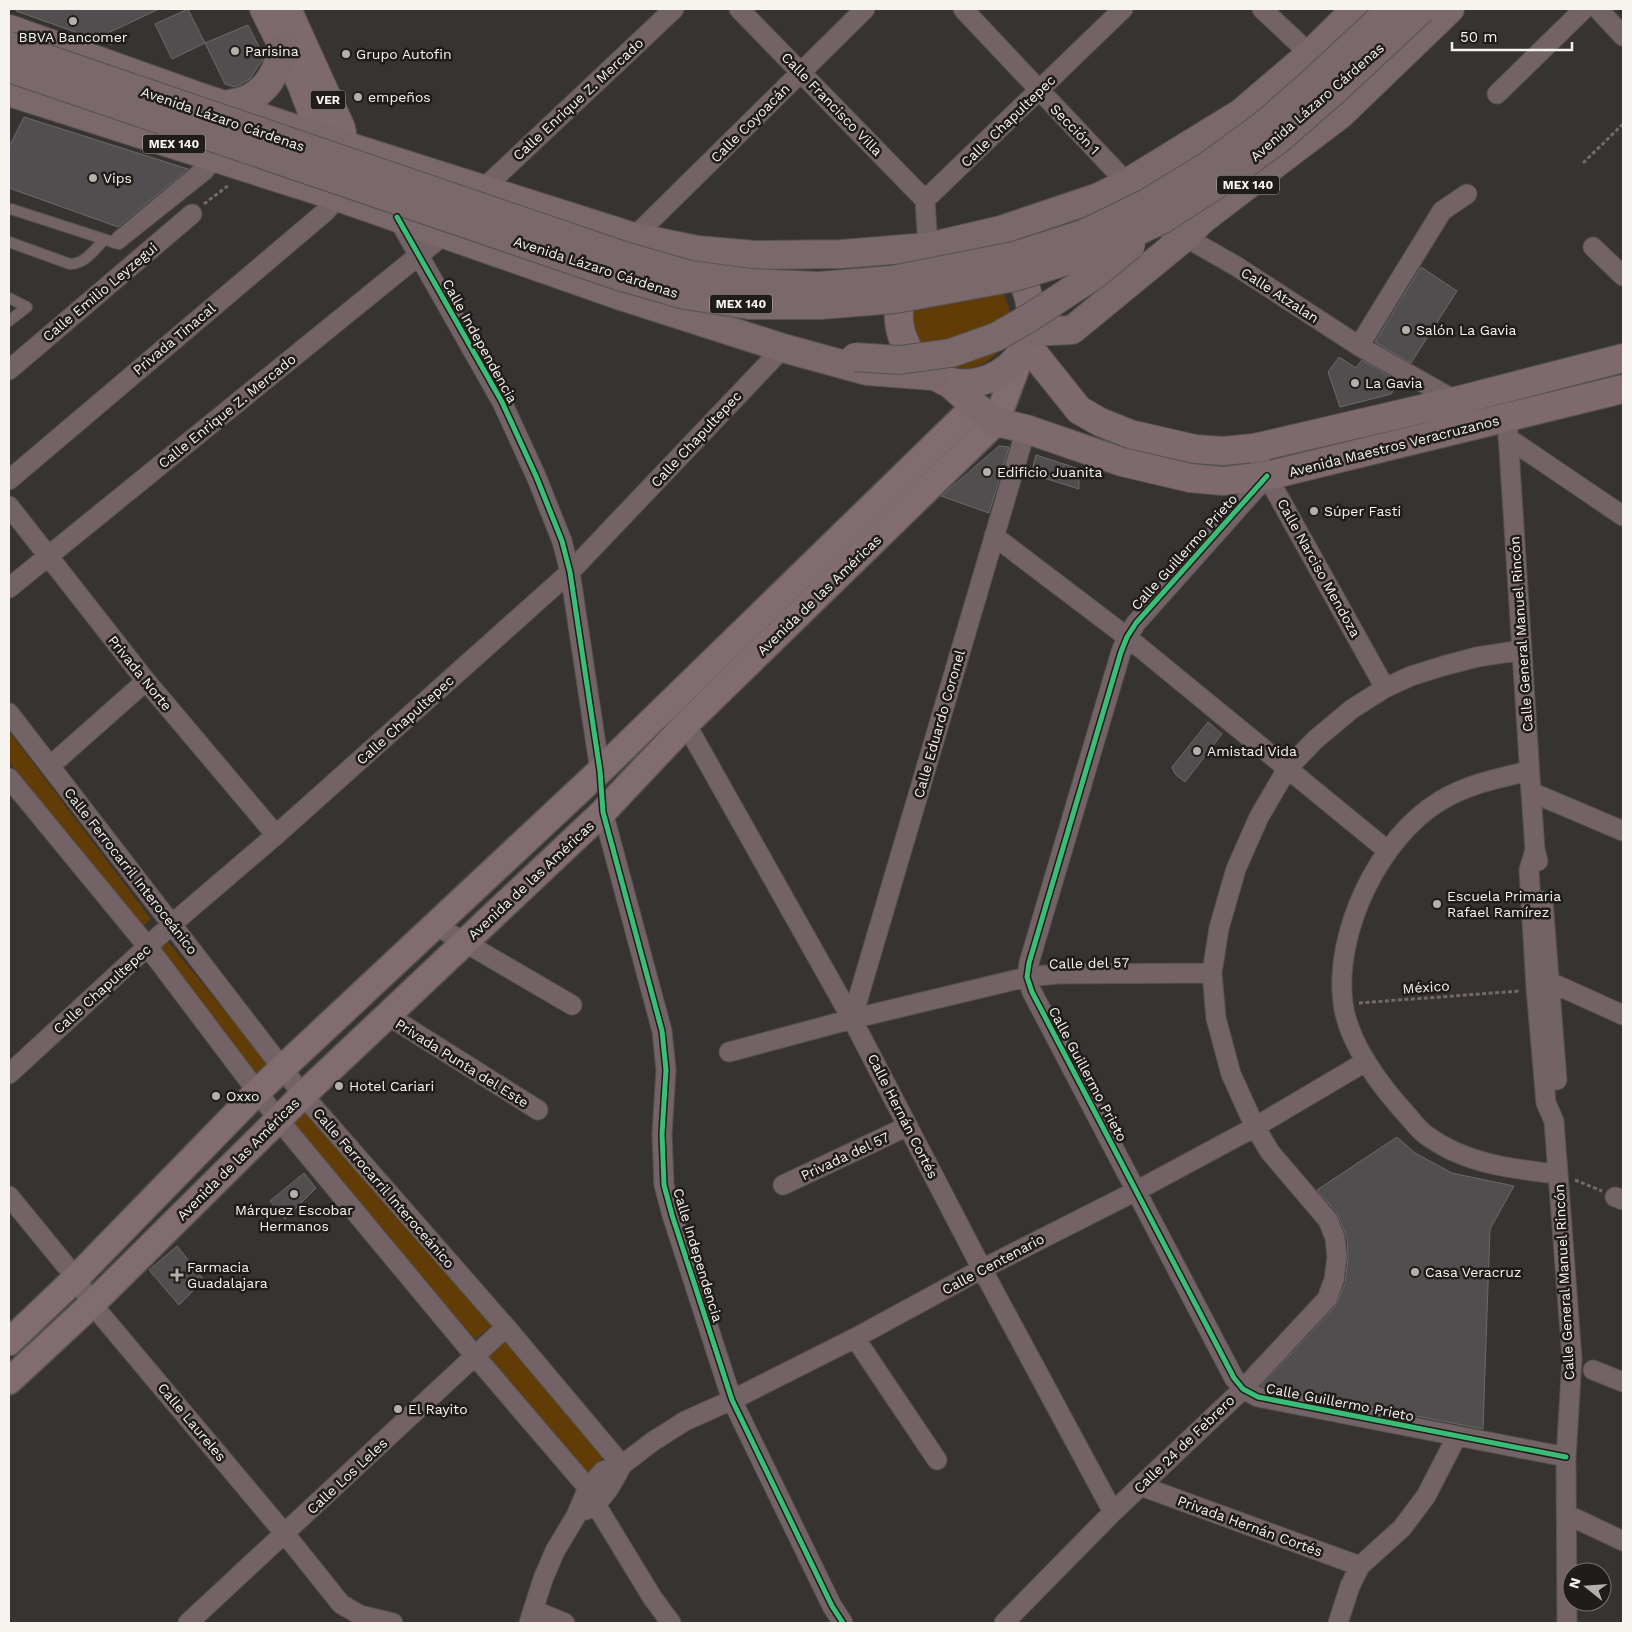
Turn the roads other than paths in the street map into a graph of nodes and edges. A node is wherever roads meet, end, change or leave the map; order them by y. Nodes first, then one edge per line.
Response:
1 (264, 9) edge
2 (287, 9) edge
3 (674, 9) edge
4 (739, 9) edge
5 (865, 9) edge
6 (963, 9) edge
7 (1123, 9) edge
8 (1262, 9) edge
9 (1356, 9) edge
10 (1391, 9) edge
11 (1422, 9) edge
12 (1450, 9) edge
13 (1584, 9) edge
14 (1598, 9) edge
15 (9, 29) edge
16 (1623, 36) edge
17 (9, 46) edge
18 (282, 47) junction
19 (1310, 54) junction
20 (9, 68) edge
21 (801, 72) junction
22 (1039, 91) junction
23 (9, 92) edge
24 (1497, 94) dead end
25 (197, 96) junction
26 (224, 105) junction
27 (317, 136) junction
28 (177, 145) junction
29 (344, 145) junction
30 (213, 156) junction
31 (1136, 178) junction
32 (483, 189) junction
33 (326, 193) junction
34 (1467, 194) dead end
35 (1098, 197) junction
36 (925, 200) junction
37 (9, 209) edge
38 (192, 214) road end
39 (397, 217) junction
40 (1163, 219) junction
41 (1194, 228) junction
42 (445, 234) junction
43 (634, 237) junction
44 (109, 241) junction
45 (9, 242) edge
46 (928, 247) junction
47 (1593, 247) dead end
48 (419, 256) junction
49 (1623, 276) edge
50 (1131, 282) junction
51 (624, 297) junction
52 (9, 298) edge
53 (9, 321) edge
54 (1026, 344) junction
55 (1359, 346) junction
56 (783, 348) junction
57 (1623, 358) edge
58 (9, 370) edge
59 (938, 378) junction
60 (1623, 389) edge
61 (1456, 401) junction
62 (975, 406) junction
63 (996, 422) junction
64 (1508, 428) junction
65 (1026, 429) junction
66 (1254, 448) junction
67 (1267, 476) junction
68 (9, 480) edge
69 (9, 506) edge
70 (1623, 516) edge
71 (994, 536) junction
72 (47, 556) junction
73 (570, 572) junction
74 (9, 588) edge
75 (1127, 637) junction
76 (1522, 650) junction
77 (146, 681) junction
78 (1385, 688) junction
79 (9, 713) edge
80 (686, 724) junction
81 (50, 766) junction
82 (1287, 769) junction
83 (600, 770) junction
84 (1529, 771) junction
85 (12, 790) edge
86 (1531, 792) junction
87 (603, 812) junction
88 (1623, 831) edge
89 (276, 836) junction
90 (1535, 850) junction
91 (1388, 851) junction
92 (172, 924) junction
93 (435, 925) junction
94 (465, 942) junction
95 (148, 947) junction
96 (1212, 973) junction
97 (1028, 978) junction
98 (1550, 982) junction
99 (572, 1005) dead end
100 (387, 1015) junction
101 (1623, 1015) edge
102 (852, 1019) junction
103 (729, 1052) dead end
104 (1365, 1062) junction
105 (282, 1068) junction
106 (9, 1074) edge
107 (258, 1091) junction
108 (303, 1095) junction
109 (538, 1110) dead end
110 (278, 1119) junction
111 (1554, 1121) junction
112 (908, 1126) junction
113 (1255, 1127) junction
114 (1558, 1174) junction
115 (783, 1185) dead end
116 (1136, 1191) junction
117 (9, 1196) edge
118 (982, 1269) junction
119 (76, 1278) junction
120 (92, 1304) junction
121 (506, 1327) junction
122 (855, 1338) junction
123 (9, 1342) edge
124 (476, 1356) junction
125 (1593, 1370) dead end
126 (9, 1381) edge
127 (1623, 1382) edge
128 (1243, 1389) junction
129 (732, 1400) junction
130 (1457, 1436) junction
131 (1566, 1457) junction
132 (937, 1460) dead end
133 (622, 1465) junction
134 (1141, 1486) junction
135 (588, 1488) junction
136 (596, 1505) junction
137 (1113, 1512) junction
138 (1568, 1515) junction
139 (576, 1516) junction
140 (285, 1534) junction
141 (1623, 1541) edge
142 (1360, 1566) junction
143 (531, 1616) edge
144 (188, 1623) edge
145 (392, 1623) edge
146 (565, 1623) edge
147 (671, 1623) edge
148 (843, 1623) edge
149 (1004, 1623) edge
150 (1338, 1623) edge
151 (1568, 1623) edge

1 - 18 main road, VER
2 - 29 main road, VER
3 - 32 street, Calle Enrique Z. Mercado
4 - 21 street, Calle Francisco Villa
5 - 21 street, Calle Coyoacán
6 - 22 street, Sección 1
7 - 22 street, Calle Chapultepec
8 - 19 street
9 - 19 highway
10 - 17 highway, Avenida Lázaro Cárdenas / MEX 140, bridge
11 - 40 highway, Avenida Lázaro Cárdenas / MEX 140, bridge
12 - 41 highway, MEX 140
13 - 24 street
14 - 16 street
15 - 25 highway
18 - 26 highway
18 - 27 main road, VER
19 - 31 highway
20 - 40 highway, Avenida Lázaro Cárdenas / MEX 140, bridge
21 - 36 street, Calle Francisco Villa
21 - 43 street, Calle Coyoacán
22 - 31 street, Sección 1
22 - 36 street, Calle Chapultepec
23 - 28 highway, MEX 140
25 - 26 highway
25 - 28 highway
26 - 27 highway
26 - 30 highway
27 - 29 highway
27 - 33 main road, VER
28 - 30 highway, MEX 140
29 - 32 highway
29 - 33 main road, VER
30 - 33 highway, MEX 140
30 - 44 lane
31 - 35 highway
31 - 41 highway
32 - 43 highway
33 - 39 highway, MEX 140
33 - 68 street, Privada Tinacal
34 - 55 street
35 - 41 street, Calle Atzalan
35 - 46 highway
35 - 50 highway
36 - 46 street
37 - 44 lane
38 - 58 street, Calle Emilio Leyzegui
39 - 42 highway, MEX 140
39 - 48 street, Calle Independencia
40 - 51 highway, bridge
41 - 50 highway, MEX 140
41 - 55 street, Calle Atzalan
42 - 48 street, Calle Enrique Z. Mercado
42 - 51 highway, MEX 140
43 - 46 highway
44 - 45 lane
46 - 54 main road
46 - 59 main road
47 - 49 street
48 - 72 street, Calle Enrique Z. Mercado
48 - 73 street, Calle Independencia
50 - 54 highway, MEX 140
51 - 56 highway, MEX 140
52 - 53 lane
54 - 59 main road, MEX 140
54 - 63 main road, Avenida de las Américas
54 - 66 main road, Avenida Maestros Veracruzanos
55 - 61 street, Calle Atzalan
56 - 59 highway, MEX 140
56 - 73 street, Calle Chapultepec
57 - 61 main road, Avenida Maestros Veracruzanos
59 - 62 main road, Avenida Maestros Veracruzanos
60 - 64 main road, Avenida Maestros Veracruzanos
61 - 66 main road, Avenida Maestros Veracruzanos
62 - 63 main road, Avenida Maestros Veracruzanos
62 - 83 main road, Avenida de las Américas
63 - 65 main road, Avenida Maestros Veracruzanos
63 - 80 main road, Avenida de las Américas
64 - 67 main road, Avenida Maestros Veracruzanos
64 - 70 street
64 - 76 street, Calle General Manuel Rincón
65 - 67 main road, Avenida Maestros Veracruzanos
65 - 71 street, Calle Eduardo Coronel
66 - 67 street, Calle Narciso Mendoza
67 - 75 street, Calle Guillermo Prieto
67 - 78 street, Calle Narciso Mendoza
69 - 72 street, Privada Norte
71 - 75 street
71 - 102 street, Calle Eduardo Coronel
72 - 74 street, Calle Enrique Z. Mercado
72 - 77 street, Privada Norte
73 - 83 street, Calle Independencia
73 - 89 street, Calle Chapultepec
75 - 82 street
75 - 97 street, Calle Guillermo Prieto
76 - 78 street, Calle 24 de Febrero
76 - 84 street, Calle General Manuel Rincón
77 - 81 street
77 - 89 street, Privada Norte
78 - 82 street, Calle 24 de Febrero
79 - 81 street, Calle Ferrocarril Interoceánico
80 - 87 main road, Avenida de las Américas
80 - 102 street, Calle Hernán Cortés
81 - 92 street, Calle Ferrocarril Interoceánico
82 - 91 street
82 - 96 street, Calle 24 de Febrero
83 - 93 main road, Avenida de las Américas
84 - 86 street, Calle General Manuel Rincón
84 - 91 street
85 - 95 street
86 - 88 street
86 - 90 street, Calle General Manuel Rincón
87 - 94 main road, Avenida de las Américas
87 - 129 street, Calle Independencia
89 - 92 street, Calle Chapultepec
90 - 98 street, Calle General Manuel Rincón
90 - 111 street, Calle General Manuel Rincón
91 - 104 street
92 - 95 street, Calle Chapultepec
92 - 105 street, Calle Ferrocarril Interoceánico
93 - 94 street
93 - 105 main road, Avenida de las Américas
94 - 99 street
94 - 100 main road, Avenida de las Américas
95 - 106 street, Calle Chapultepec
95 - 107 street
96 - 97 street, Calle del 57
96 - 113 street, Calle 24 de Febrero
97 - 102 street, Calle del 57
97 - 116 street, Calle Guillermo Prieto
98 - 101 street
98 - 111 street, Calle General Manuel Rincón
100 - 108 main road, Avenida de las Américas
100 - 109 street, Privada Punta del Este
102 - 103 street
102 - 112 street, Calle Hernán Cortés
104 - 113 street, Calle Centenario
104 - 114 street
105 - 107 main road, Avenida de las Américas
105 - 108 street, Calle Ferrocarril Interoceánico
107 - 110 street
107 - 119 main road, Avenida de las Américas
108 - 110 main road, Avenida de las Américas
108 - 121 street, Calle Ferrocarril Interoceánico
110 - 120 main road, Avenida de las Américas
110 - 124 street
111 - 114 street, Calle General Manuel Rincón
112 - 115 street, Privada del 57
112 - 118 street, Calle Hernán Cortés
113 - 116 street, Calle Centenario
113 - 128 street, Calle 24 de Febrero
114 - 131 street, Calle General Manuel Rincón
116 - 118 street, Calle Centenario
116 - 128 street, Calle Guillermo Prieto
117 - 119 street, Calle Laureles
118 - 122 street, Calle Centenario
118 - 137 street, Calle Hernán Cortés
119 - 120 street, Calle Laureles
119 - 123 main road, Avenida de las Américas
120 - 126 main road, Avenida de las Américas
120 - 140 street, Calle Laureles
121 - 124 street, Calle Los Leles
121 - 133 street, Calle Ferrocarril Interoceánico
122 - 129 street, Calle Centenario
122 - 132 street
124 - 135 street
124 - 140 street, Calle Los Leles
125 - 127 street
128 - 130 street, Calle Guillermo Prieto
128 - 134 street, Calle 24 de Febrero
129 - 133 street, Calle Centenario
129 - 148 street, Calle Independencia
130 - 131 street, Calle Guillermo Prieto
130 - 142 street
131 - 138 street, Calle General Manuel Rincón
133 - 135 street, Calle Centenario
133 - 136 street, Calle Centenario
134 - 137 street, Calle 24 de Febrero
134 - 142 street, Privada Hernán Cortés
135 - 139 street, Calle Centenario
136 - 139 street, Calle Centenario
136 - 147 street
137 - 149 street, Calle 24 de Febrero
138 - 141 street
138 - 151 street, Calle General Manuel Rincón
139 - 143 street, Calle Centenario
140 - 144 street, Calle Los Leles
140 - 145 street, Calle Laureles
142 - 150 street
143 - 146 street

